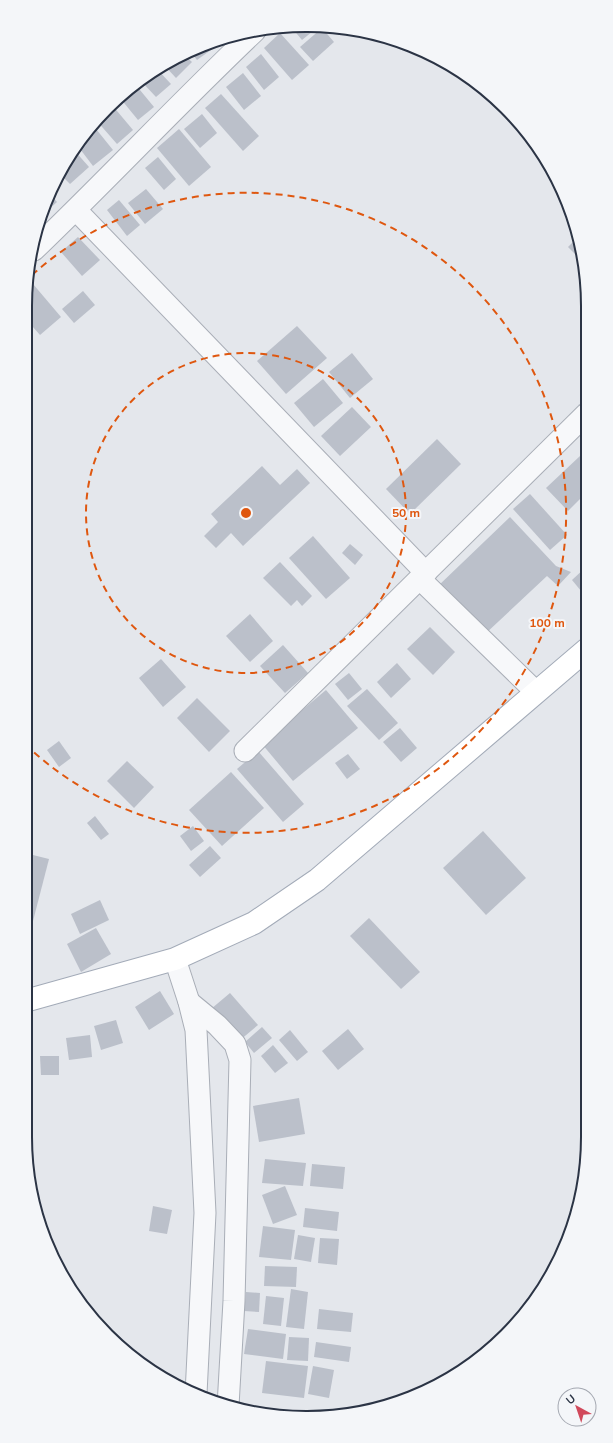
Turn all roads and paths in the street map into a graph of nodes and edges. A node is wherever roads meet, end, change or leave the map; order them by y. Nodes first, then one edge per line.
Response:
1 (247, 38) edge
2 (76, 210) junction
3 (39, 246) edge
4 (581, 419) edge
5 (423, 576) junction
6 (581, 654) edge
7 (536, 692) junction
8 (245, 751) dead end
9 (175, 959) junction
10 (32, 999) edge
11 (189, 1002) junction
12 (196, 1388) edge
13 (228, 1400) edge

1 - 2 street
2 - 3 street
2 - 5 street
4 - 5 street
5 - 7 street
5 - 8 street
6 - 7 main road
7 - 9 main road
9 - 10 main road
9 - 11 street
11 - 12 street
11 - 13 street

